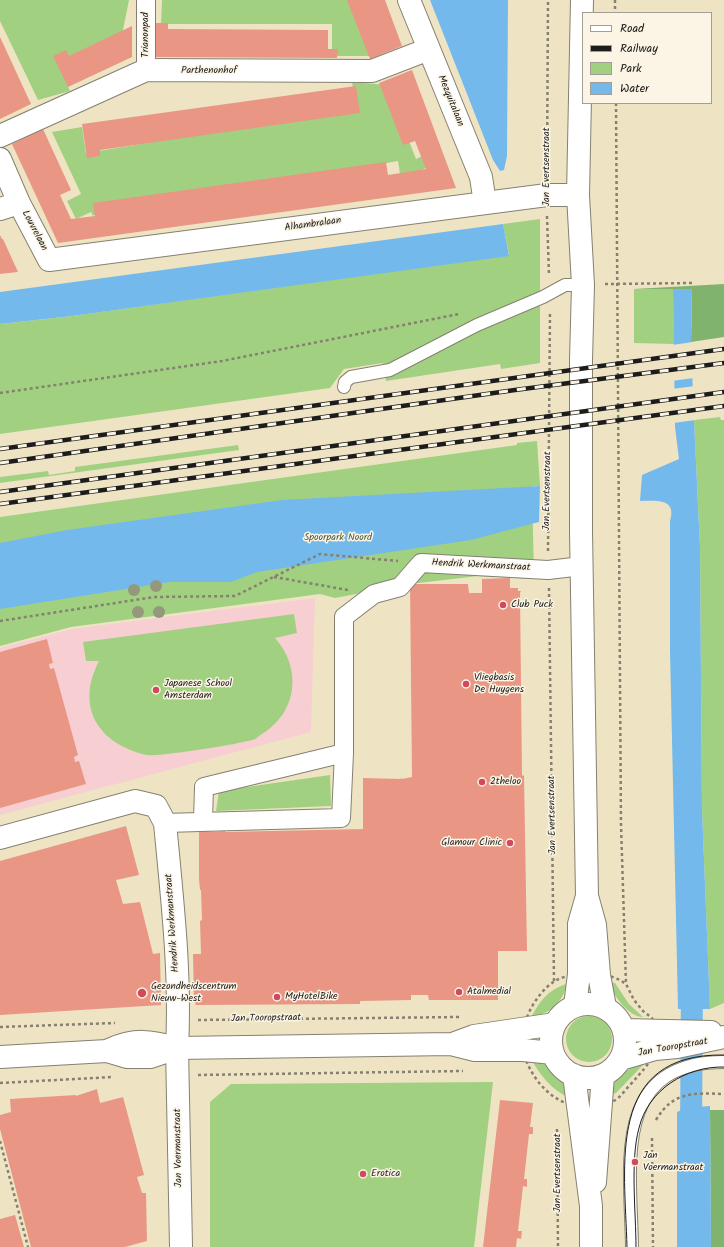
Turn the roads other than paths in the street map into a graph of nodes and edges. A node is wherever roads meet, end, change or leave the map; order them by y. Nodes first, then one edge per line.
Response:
1 (146, 0) edge
2 (409, 0) edge
3 (582, 0) edge
4 (429, 49) junction
5 (146, 70) junction
6 (0, 136) edge
7 (0, 159) edge
8 (578, 195) junction
9 (485, 203) junction
10 (9, 206) edge
11 (49, 260) joint
12 (583, 285) junction
13 (344, 387) dead end
14 (582, 566) junction
15 (344, 753) junction
16 (203, 820) junction
17 (164, 823) junction
18 (0, 838) edge
19 (586, 896) junction
20 (575, 1006) junction
21 (605, 1007) junction
22 (555, 1024) junction
23 (624, 1030) junction
24 (678, 1039) junction
25 (715, 1042) edge
26 (451, 1044) junction
27 (177, 1048) junction
28 (553, 1053) junction
29 (0, 1057) edge
30 (622, 1059) junction
31 (724, 1062) edge
32 (574, 1075) junction
33 (603, 1075) junction
34 (591, 1206) junction
35 (180, 1247) edge
36 (591, 1247) edge
37 (632, 1247) edge

1 - 5 street, Trianonpad
2 - 4 street, Mezquitalaan
3 - 8 street
4 - 5 street, Parthenonhof
4 - 9 street, Mezquitalaan
5 - 6 street, Parthenonhof
7 - 10 street
8 - 9 street, Alhambralaan
8 - 12 street
9 - 11 street, Alhambralaan
10 - 11 street, Louvrelaan
12 - 13 lane
12 - 14 street
14 - 15 street, Hendrik Werkmanstraat
14 - 19 street
15 - 16 street
15 - 16 street, Hendrik Werkmanstraat
16 - 17 street, Hendrik Werkmanstraat
17 - 18 street, Hendrik Werkmanstraat
17 - 27 street, Hendrik Werkmanstraat
19 - 20 street
19 - 21 street
20 - 21 street
20 - 22 street
21 - 23 street
22 - 26 street
22 - 28 street
23 - 24 street, Jan Tooropstraat
23 - 30 street
24 - 25 street, Jan Tooropstraat
24 - 30 street, Jan Tooropstraat
25 - 31 lane, Jan Tooropstraat
25 - 37 lane, Jan Tooropstraat
26 - 27 street
26 - 28 street
27 - 29 street
27 - 35 street, Jan Voermanstraat
28 - 32 street
30 - 33 street
32 - 33 street
32 - 34 street
33 - 34 street
34 - 36 street

